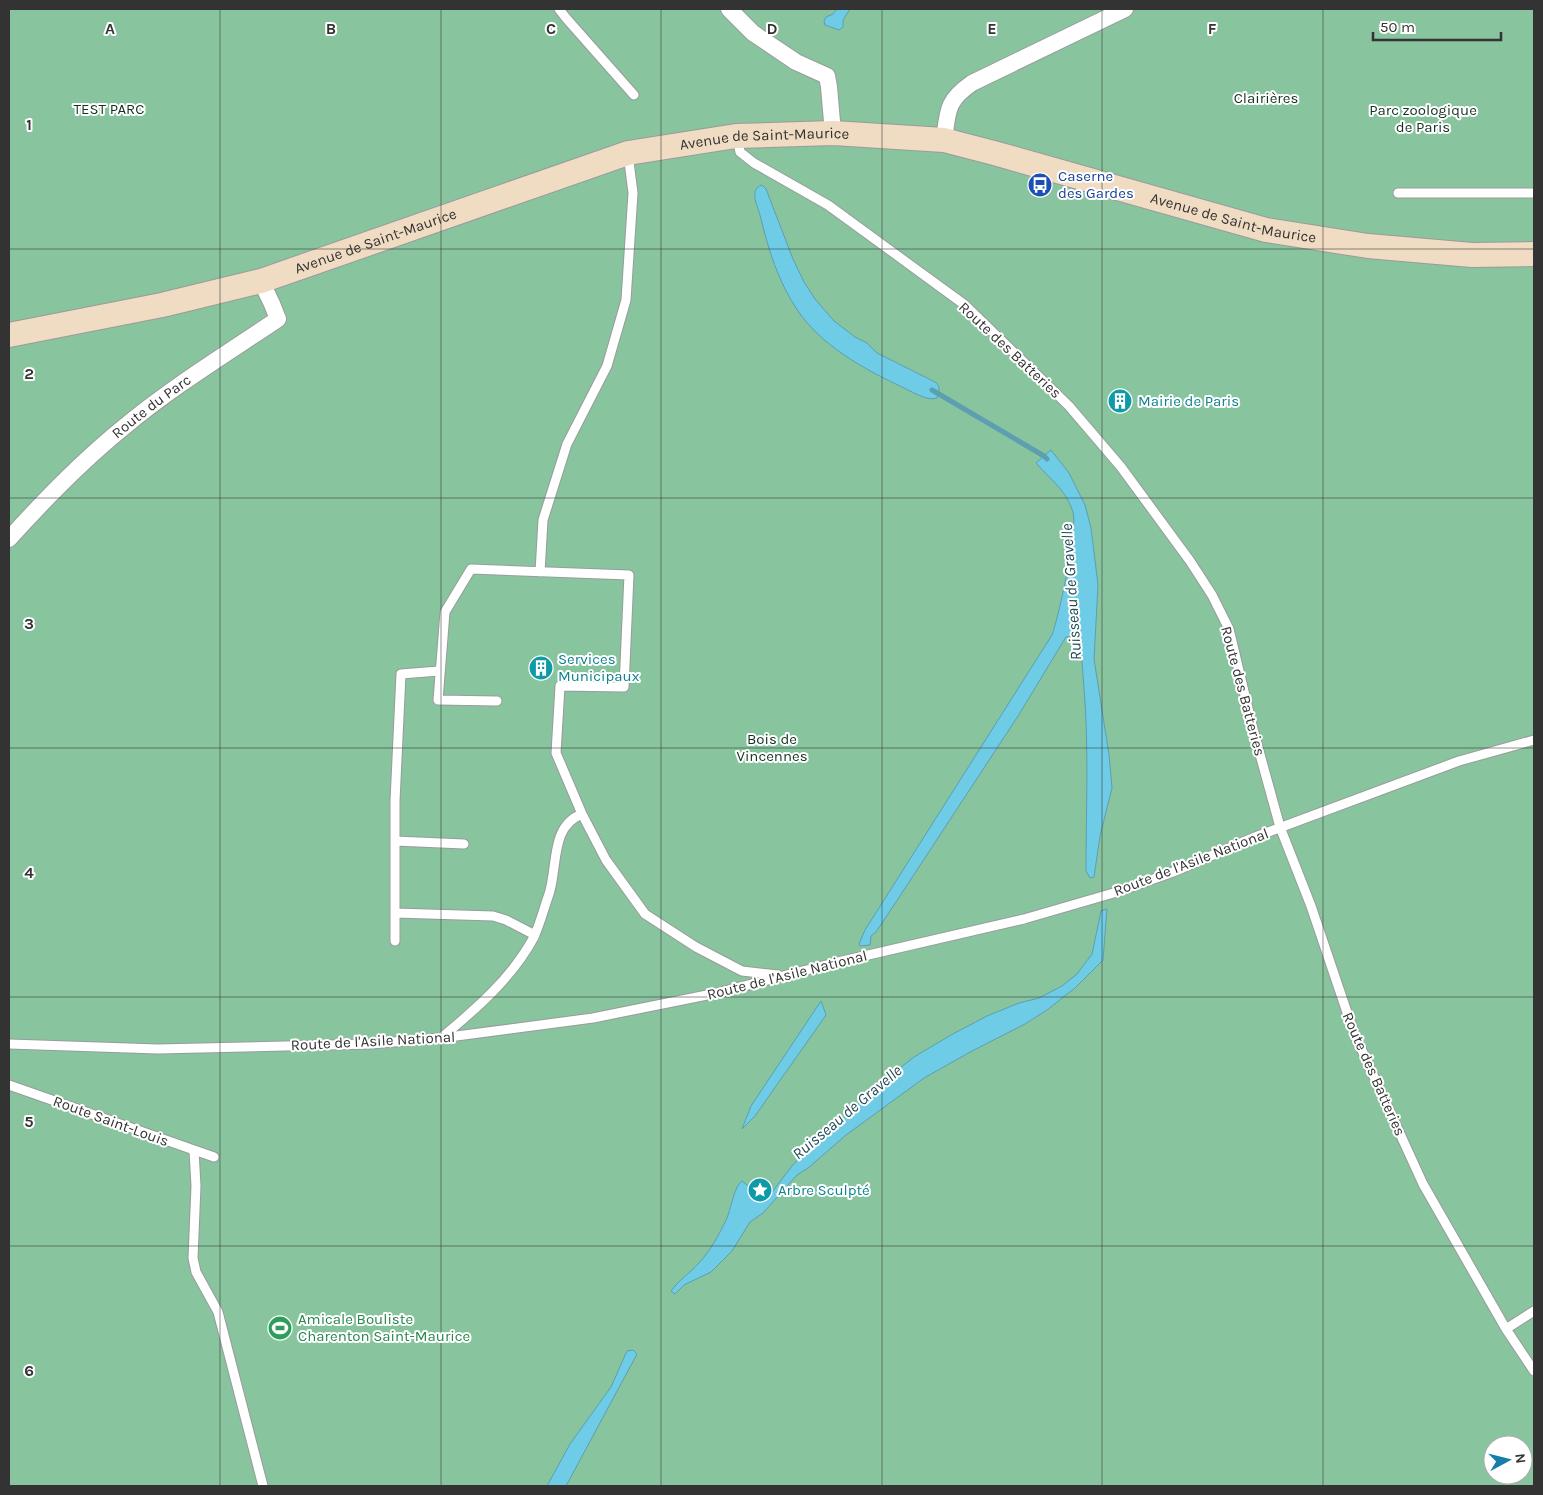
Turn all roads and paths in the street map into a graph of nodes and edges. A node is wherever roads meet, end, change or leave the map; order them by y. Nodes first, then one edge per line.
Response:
1 (559, 9) edge
2 (729, 9) edge
3 (1125, 9) edge
4 (634, 95) dead end
5 (833, 133) junction
6 (736, 136) junction
7 (944, 140) junction
8 (628, 152) junction
9 (1398, 193) dead end
10 (1534, 193) edge
11 (1534, 254) edge
12 (261, 281) junction
13 (9, 335) edge
14 (9, 539) edge
15 (540, 572) junction
16 (440, 671) junction
17 (497, 701) dead end
18 (1534, 740) edge
19 (582, 814) junction
20 (1280, 827) junction
21 (395, 841) junction
22 (464, 844) dead end
23 (395, 913) junction
24 (535, 935) junction
25 (395, 941) dead end
26 (786, 976) junction
27 (441, 1038) junction
28 (9, 1044) edge
29 (9, 1085) edge
30 (194, 1151) junction
31 (214, 1157) dead end
32 (1534, 1311) edge
33 (1506, 1328) junction
34 (1534, 1370) edge
35 (262, 1486) edge

1 - 4 lane
2 - 5 street
3 - 7 street
5 - 6 main road, Avenue de Saint-Maurice
5 - 7 main road, Avenue de Saint-Maurice
6 - 8 main road, Avenue de Saint-Maurice
6 - 20 lane, Route des Batteries
7 - 11 main road, Avenue de Saint-Maurice
8 - 12 main road, Avenue de Saint-Maurice
8 - 15 lane
9 - 10 lane
12 - 13 main road, Avenue de Saint-Maurice
12 - 14 street, Route du Parc
15 - 16 lane
15 - 19 lane
16 - 17 lane
16 - 21 lane
18 - 20 lane, Route de l'Asile National
19 - 24 lane
19 - 26 lane
20 - 26 lane, Route de l'Asile National
20 - 33 lane, Route des Batteries
21 - 22 lane
21 - 23 lane
23 - 24 lane
23 - 25 lane
24 - 27 lane
26 - 27 lane, Route de l'Asile National
27 - 28 lane, Route de l'Asile National
29 - 30 lane, Route Saint-Louis
30 - 31 lane, Route Saint-Louis
30 - 35 lane
32 - 33 lane
33 - 34 lane, Route des Batteries

